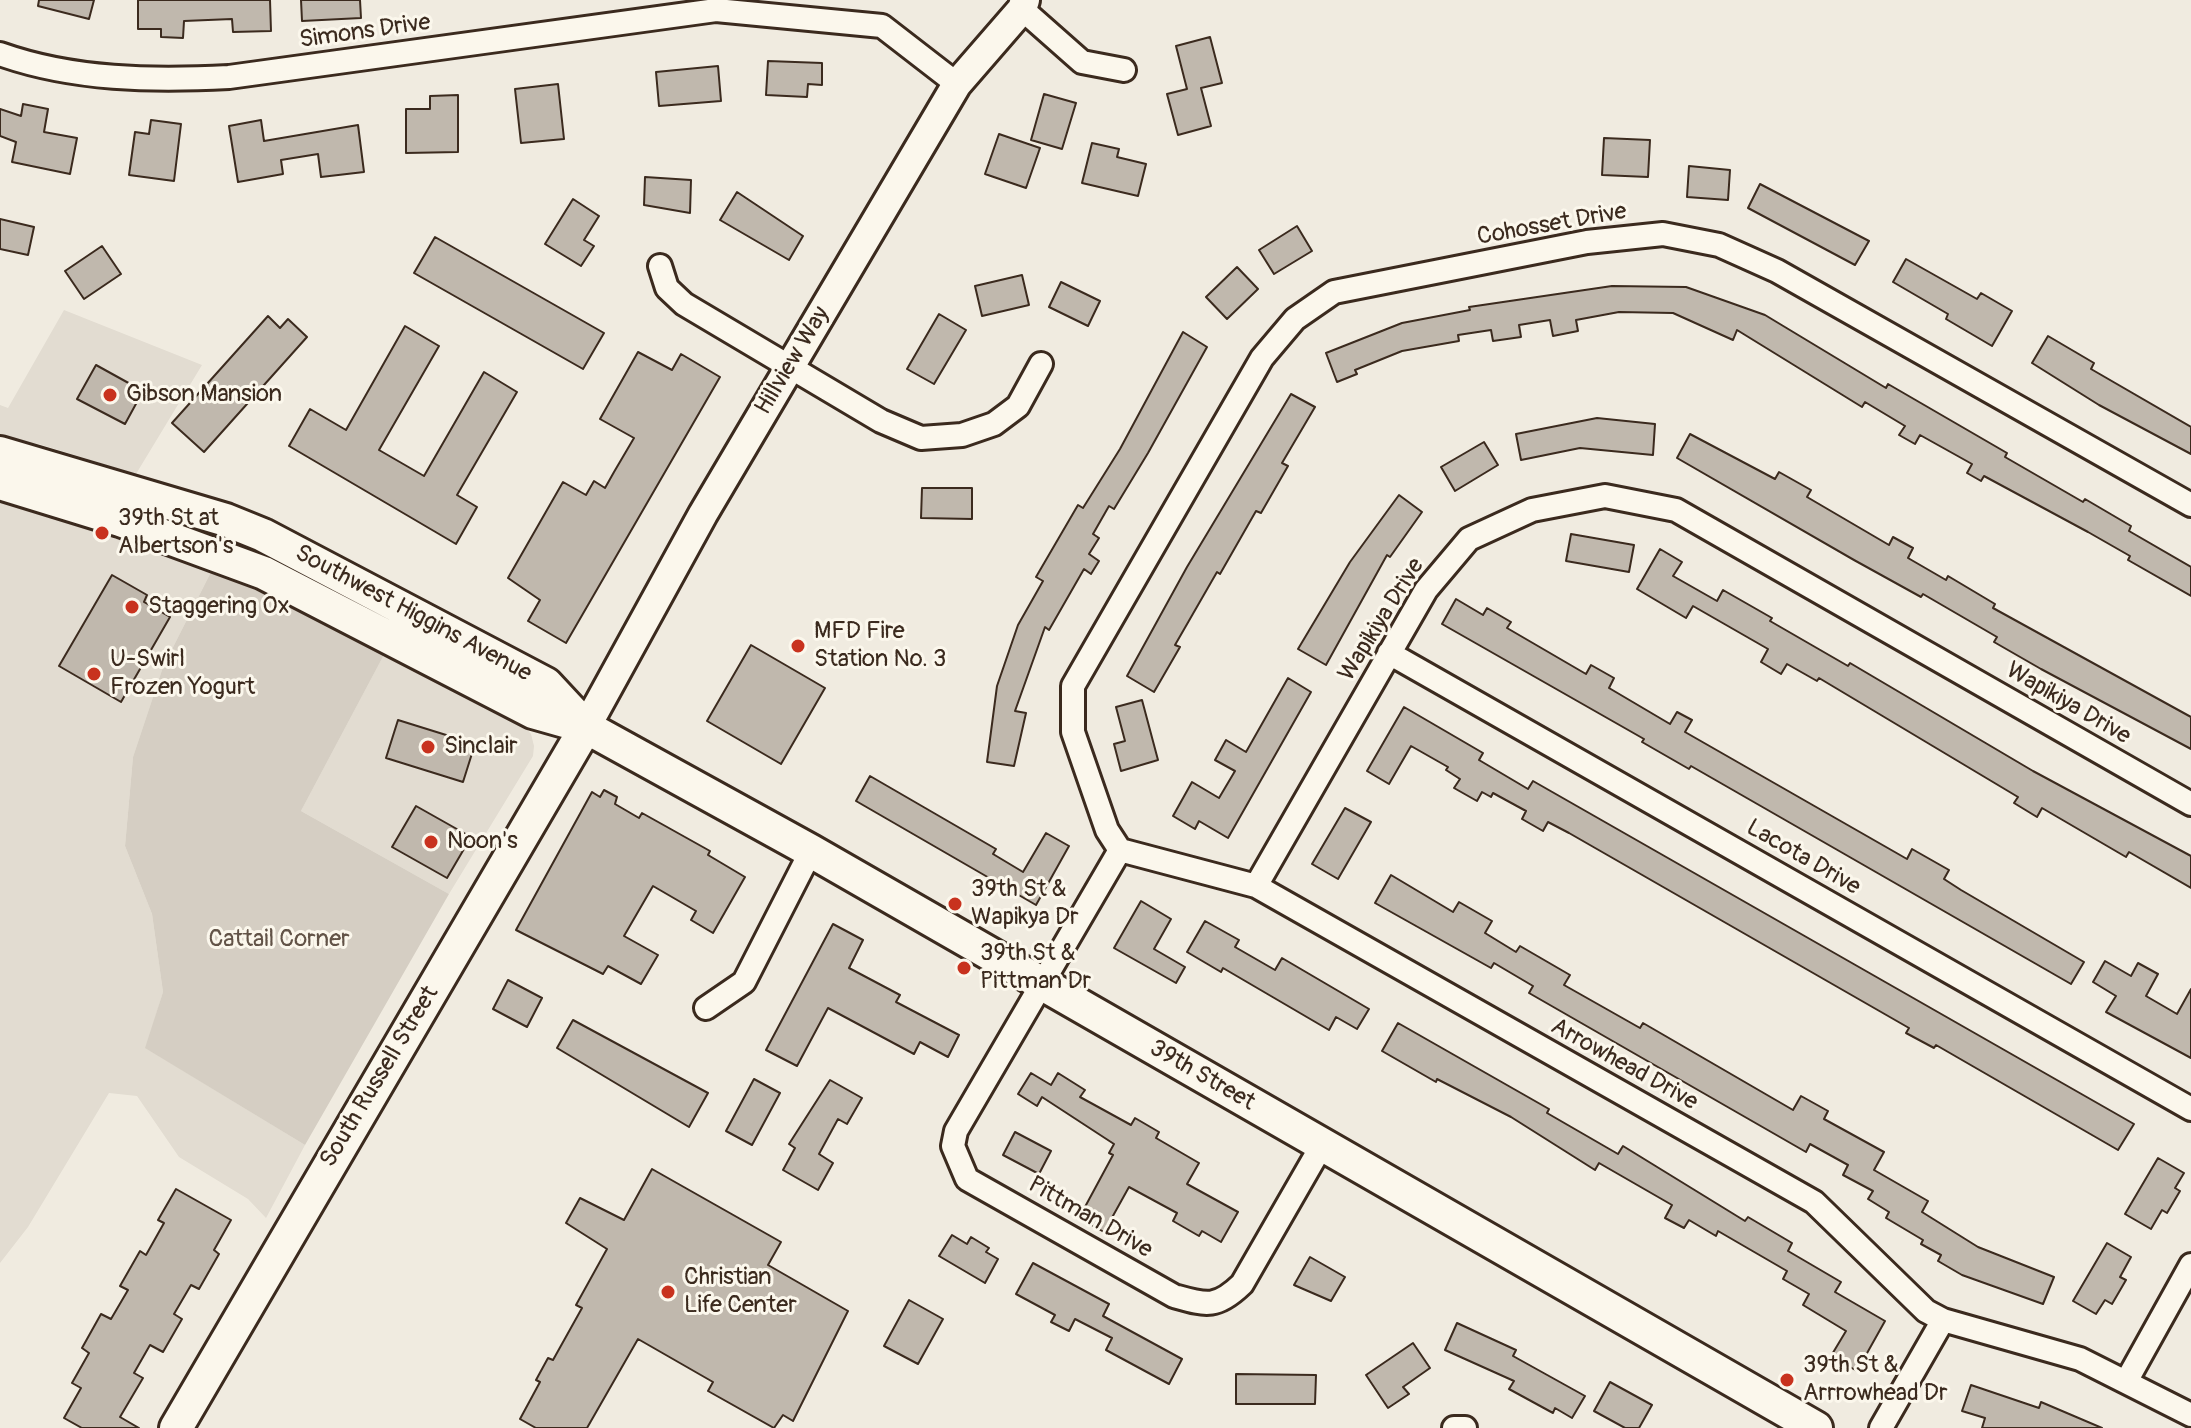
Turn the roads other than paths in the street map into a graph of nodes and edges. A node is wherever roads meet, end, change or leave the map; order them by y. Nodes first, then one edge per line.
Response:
1 (1031, 3) edge
2 (0, 54) edge
3 (1124, 70) dead end
4 (957, 84) junction
5 (660, 266) dead end
6 (1041, 364) dead end
7 (789, 367) junction
8 (1, 473) edge
9 (2191, 505) edge
10 (1389, 653) junction
11 (586, 727) junction
12 (2191, 804) edge
13 (1120, 850) junction
14 (811, 851) junction
15 (1256, 886) junction
16 (1043, 985) junction
17 (706, 1008) dead end
18 (2191, 1109) edge
19 (1322, 1145) junction
20 (2191, 1265) edge
21 (1943, 1320) junction
22 (2127, 1380) junction
23 (2191, 1415) edge
24 (176, 1428) edge
25 (1454, 1428) edge
26 (1465, 1428) edge
27 (1816, 1428) edge
28 (1881, 1428) edge

1 - 3 street
1 - 4 street, Hillview Way
2 - 4 street, Simons Drive
4 - 7 street, Hillview Way
5 - 7 street
6 - 7 street
7 - 11 street, Hillview Way
8 - 11 main road, Southwest Higgins Avenue
8 - 11 main road, Southwest Higgins Avenue
9 - 13 street, Cohosset Drive
10 - 12 street, Wapikiya Drive
10 - 15 street, Wapikiya Drive
10 - 18 street, Lacota Drive
11 - 14 main road, 39th Street
11 - 24 main road, South Russell Street
13 - 15 street
13 - 16 street
14 - 16 main road, 39th Street
14 - 17 street
15 - 21 street, Arrowhead Drive
16 - 19 main road, 39th Street
16 - 19 street, Pittman Drive
19 - 27 main road, 39th Street
20 - 22 street
21 - 22 street, Arrowhead Drive
21 - 28 street
22 - 23 street, Arrowhead Drive
25 - 26 street

